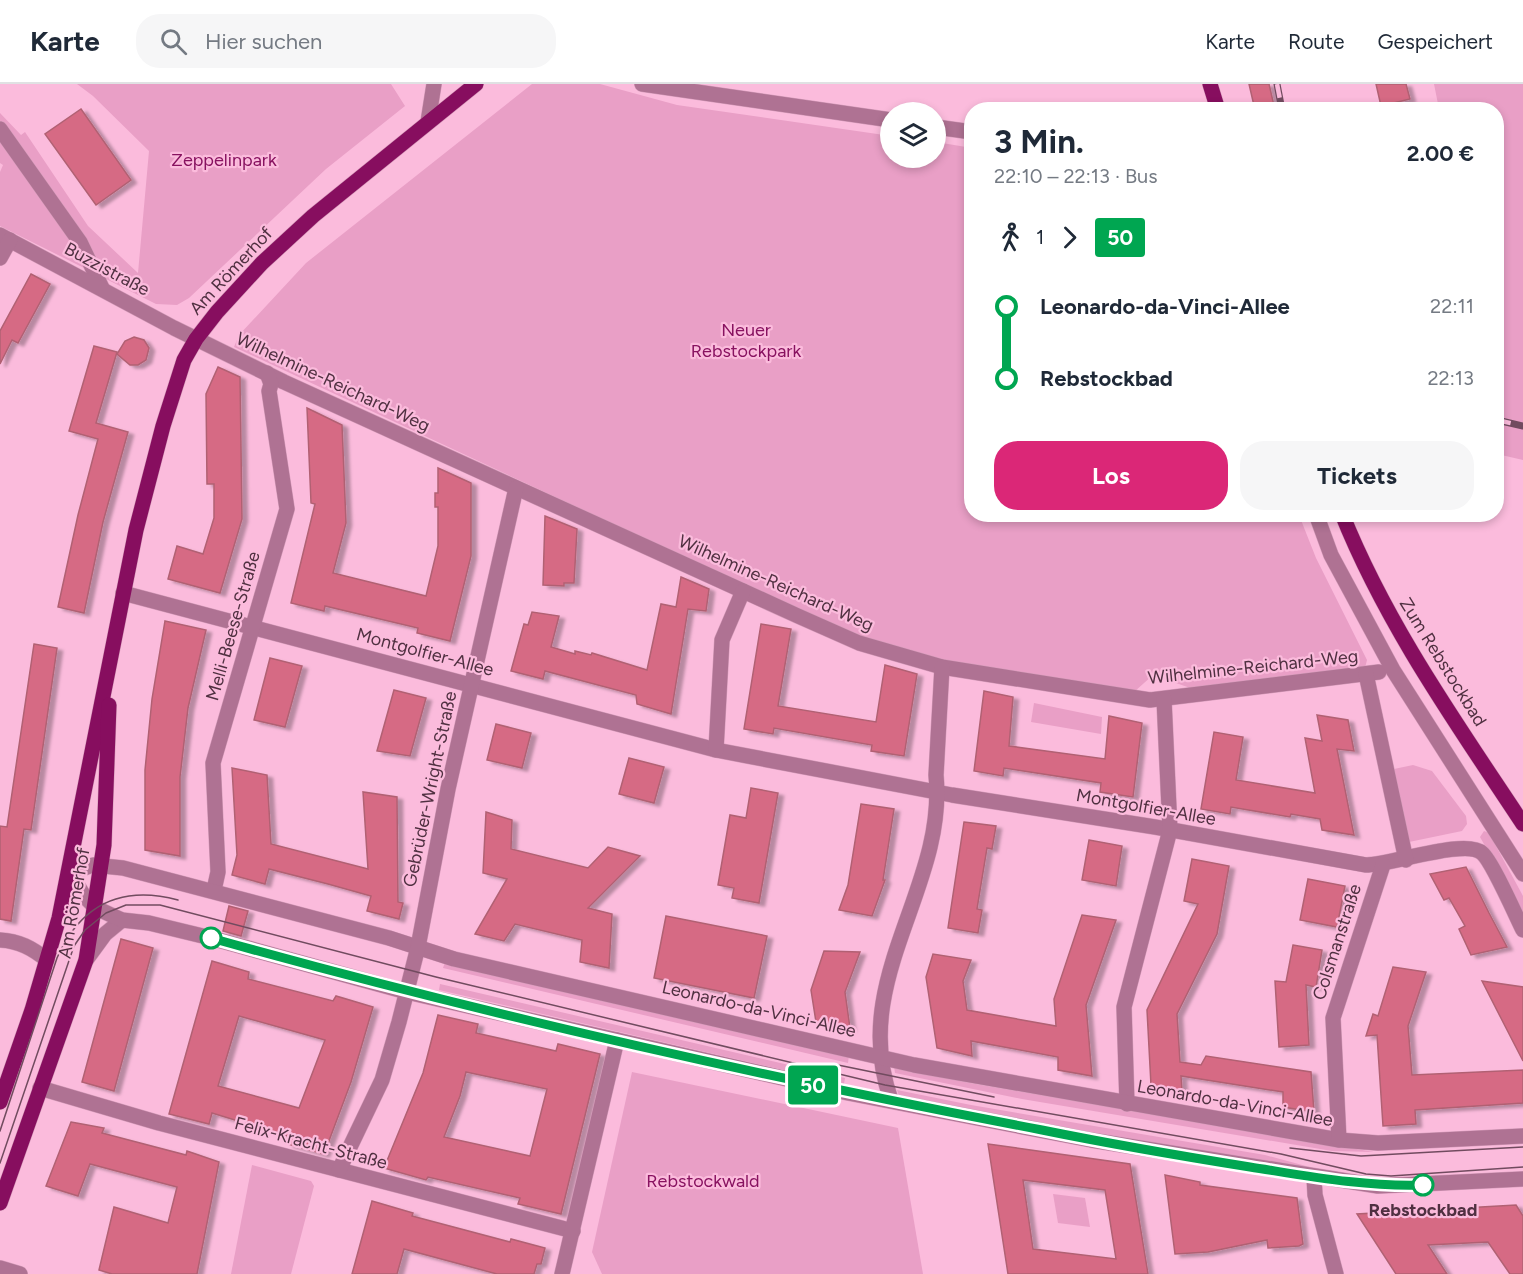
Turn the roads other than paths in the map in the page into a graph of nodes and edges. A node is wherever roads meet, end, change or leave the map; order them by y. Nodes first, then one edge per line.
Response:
1 (434, 84) edge
2 (476, 84) edge
3 (642, 84) edge
4 (1210, 84) edge
5 (1216, 102) edge
6 (880, 118) edge
7 (428, 122) junction
8 (946, 128) edge
9 (0, 129) edge
10 (964, 131) edge
11 (5, 237) edge
12 (0, 258) edge
13 (102, 288) junction
14 (196, 339) junction
15 (267, 373) junction
16 (516, 488) junction
17 (1319, 522) edge
18 (1345, 522) edge
19 (743, 591) junction
20 (123, 592) junction
21 (254, 626) junction
22 (110, 666) junction
23 (942, 667) junction
24 (471, 686) junction
25 (1164, 699) junction
26 (716, 750) junction
27 (938, 792) junction
28 (1523, 824) edge
29 (1170, 830) junction
30 (1406, 860) junction
31 (102, 864) junction
32 (1383, 865) junction
33 (70, 873) junction
34 (1523, 874) edge
35 (213, 890) junction
36 (96, 908) junction
37 (122, 920) junction
38 (1523, 930) edge
39 (0, 940) edge
40 (418, 947) junction
41 (46, 960) junction
42 (86, 960) junction
43 (407, 992) junction
44 (617, 1040) junction
45 (880, 1056) junction
46 (40, 1088) junction
47 (891, 1100) junction
48 (0, 1102) edge
49 (1127, 1104) junction
50 (1523, 1136) edge
51 (1339, 1140) junction
52 (339, 1170) junction
53 (1314, 1177) junction
54 (1523, 1179) edge
55 (0, 1203) edge
56 (573, 1231) junction
57 (0, 1268) edge
58 (20, 1274) edge
59 (562, 1274) edge
60 (1336, 1274) edge

1 - 7 street
2 - 7 main road, Am Römerhof
3 - 6 street
4 - 5 main road
7 - 14 main road, Am Römerhof
8 - 10 street
9 - 13 street
11 - 12 street
11 - 13 street, Buzzistraße
13 - 14 street, Buzzistraße
14 - 15 street, Wilhelmine-Reichard-Weg
14 - 20 main road, Am Römerhof
15 - 16 street, Wilhelmine-Reichard-Weg
15 - 21 street, Melli-Beese-Straße
16 - 19 street, Wilhelmine-Reichard-Weg
16 - 24 street, Gebrüder-Wright-Straße
17 - 34 street
18 - 28 main road, Zum Rebstockbad
19 - 23 street, Wilhelmine-Reichard-Weg
19 - 26 street
20 - 21 street, Montgolfier-Allee
20 - 22 main road, Am Römerhof
21 - 24 street, Montgolfier-Allee
21 - 35 street, Melli-Beese-Straße
22 - 31 main road, Am Römerhof
22 - 33 main road, Am Römerhof
23 - 25 street, Wilhelmine-Reichard-Weg
23 - 27 street
24 - 26 street, Montgolfier-Allee
24 - 40 street, Gebrüder-Wright-Straße
25 - 29 street
25 - 30 street, Wilhelmine-Reichard-Weg
26 - 27 street, Montgolfier-Allee
27 - 29 street, Montgolfier-Allee
27 - 45 street
29 - 32 street, Montgolfier-Allee
29 - 49 street
30 - 32 street, Montgolfier-Allee
30 - 38 street, Montgolfier-Allee
31 - 33 street, Leonardo-da-Vinci-Allee
31 - 35 street, Leonardo-da-Vinci-Allee
31 - 36 main road, Am Römerhof
32 - 51 street, Colsmanstraße
33 - 36 street
33 - 41 main road, Am Römerhof
35 - 40 street, Leonardo-da-Vinci-Allee
36 - 37 street
36 - 42 main road, Am Römerhof
37 - 42 street
37 - 43 street
39 - 41 street
40 - 43 street, Gebrüder-Wright-Straße
40 - 45 street, Leonardo-da-Vinci-Allee
41 - 48 main road, Am Römerhof
42 - 46 main road, Am Römerhof
43 - 44 street
43 - 52 street, Gebrüder-Wright-Straße
44 - 47 street
44 - 56 street
45 - 47 street
45 - 49 street, Leonardo-da-Vinci-Allee
46 - 52 street, Felix-Kracht-Straße
46 - 55 main road, Am Römerhof
47 - 53 street
49 - 51 street, Leonardo-da-Vinci-Allee
50 - 51 street, Leonardo-da-Vinci-Allee
52 - 56 street, Felix-Kracht-Straße
53 - 54 street
53 - 60 street
56 - 59 street
57 - 58 street

